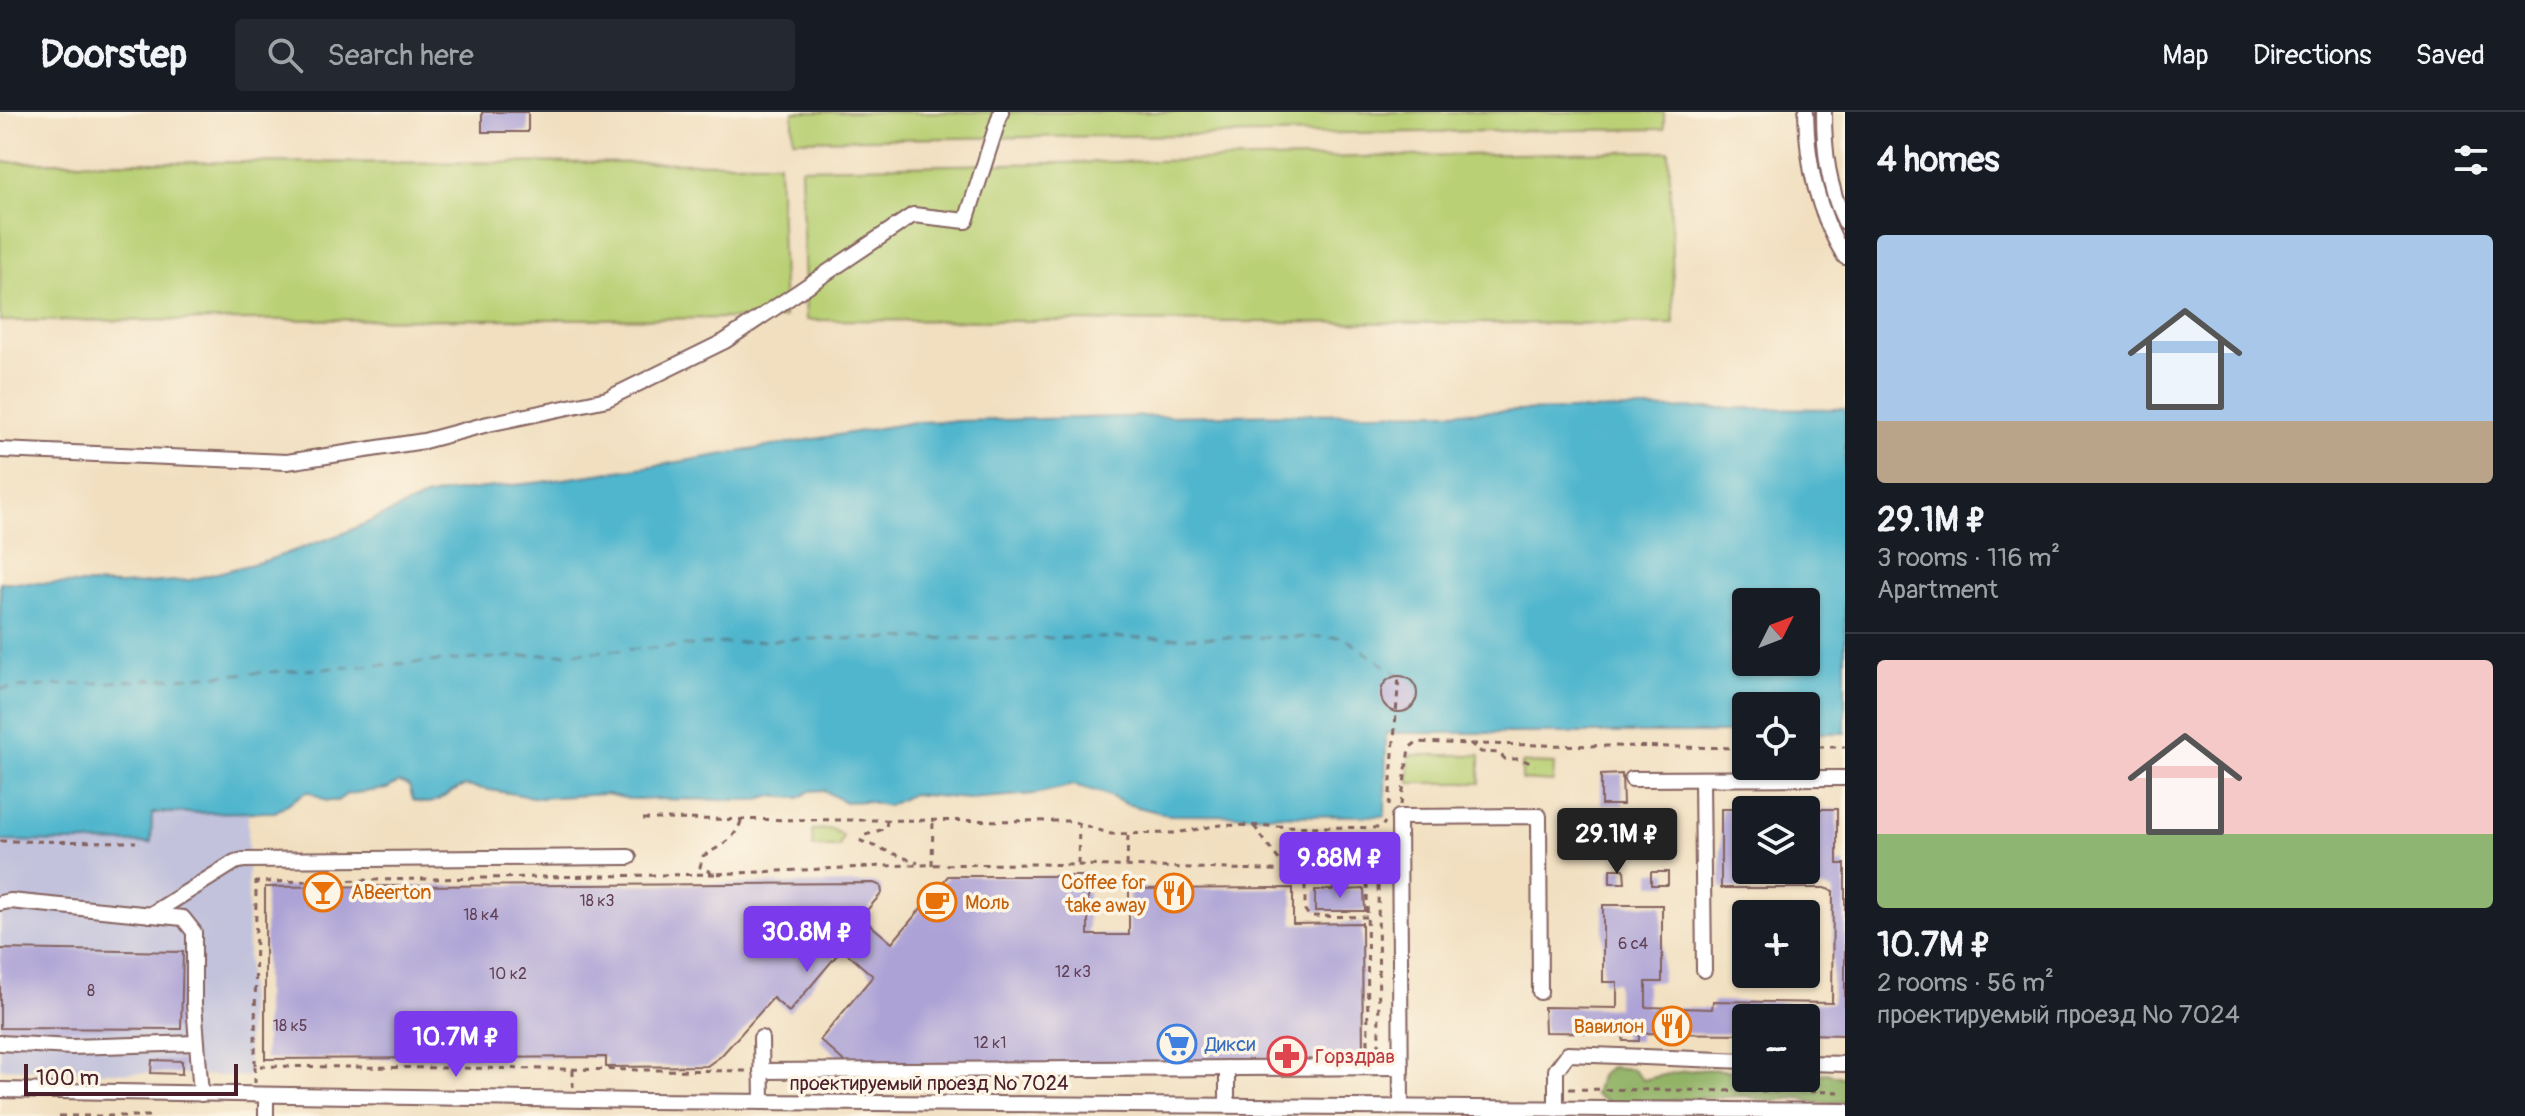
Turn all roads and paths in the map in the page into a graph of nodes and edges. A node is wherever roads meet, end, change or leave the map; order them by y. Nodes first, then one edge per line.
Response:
1 (1001, 112) edge
2 (1806, 112) edge
3 (1824, 112) edge
4 (1845, 222) edge
5 (1845, 257) edge
6 (0, 450) edge
7 (1399, 675) dead end
8 (1471, 744) junction
9 (1820, 747) edge
10 (1845, 747) edge
11 (1732, 748) edge
12 (1535, 765) dead end
13 (1845, 778) edge
14 (1632, 779) dead end
15 (1702, 779) junction
16 (1391, 812) junction
17 (643, 819) dead end
18 (742, 820) junction
19 (887, 820) junction
20 (933, 820) junction
21 (1079, 824) junction
22 (1254, 826) junction
23 (1128, 834) junction
24 (0, 841) edge
25 (136, 842) dead end
26 (629, 857) dead end
27 (921, 865) junction
28 (932, 865) junction
29 (1078, 865) junction
30 (1127, 866) junction
31 (1287, 871) junction
32 (1305, 871) junction
33 (1367, 871) junction
34 (715, 874) junction
35 (0, 903) edge
36 (150, 915) junction
37 (1367, 917) junction
38 (1704, 970) dead end
39 (1540, 992) dead end
40 (761, 1038) dead end
41 (0, 1043) edge
42 (197, 1043) junction
43 (1732, 1060) edge
44 (1820, 1063) edge
45 (1845, 1064) edge
46 (1374, 1067) junction
47 (1401, 1067) junction
48 (1227, 1068) junction
49 (761, 1071) junction
50 (1556, 1089) junction
51 (1845, 1092) edge
52 (5, 1093) edge
53 (201, 1094) junction
54 (266, 1095) junction
55 (762, 1102) junction
56 (1227, 1105) junction
57 (1401, 1107) junction
58 (646, 1109) edge
59 (1556, 1109) junction
60 (925, 1110) edge
61 (961, 1110) edge
62 (1845, 1111) edge
63 (1511, 1112) edge
64 (1700, 1114) edge
65 (59, 1116) edge
66 (154, 1116) edge
67 (266, 1116) edge

1 - 6 street
2 - 5 street
3 - 4 street
7 - 16 path
8 - 11 path
8 - 12 path
8 - 16 path
9 - 10 path
13 - 15 street
14 - 15 street
15 - 38 street
16 - 22 path
16 - 39 street
16 - 47 street
17 - 18 path
18 - 19 path
18 - 34 path
19 - 20 path
19 - 27 path
20 - 21 path
20 - 28 path
21 - 23 path
21 - 29 path
22 - 23 path
22 - 31 path
23 - 30 path
24 - 25 path
26 - 36 street
27 - 28 path
27 - 34 path
28 - 29 path
29 - 30 path
30 - 31 path
31 - 32 path
32 - 33 path
32 - 37 path
33 - 37 path
33 - 46 path
34 - 49 path
35 - 36 street
36 - 42 street
37 - 46 path
40 - 49 street
41 - 42 street
42 - 53 street
43 - 50 street
44 - 45 street
46 - 47 street
46 - 48 street
47 - 57 street
48 - 49 street
48 - 56 street
49 - 55 street
50 - 51 path
50 - 59 street
52 - 53 street, проектируемый проезд № 7024
53 - 54 street, проектируемый проезд № 7024
54 - 58 street, проектируемый проезд № 7024
54 - 67 street
55 - 58 street, проектируемый проезд № 7024
55 - 60 street, проектируемый проезд № 7024
56 - 57 street, проектируемый проезд № 7024
56 - 61 street, проектируемый проезд № 7024
57 - 63 street, проектируемый проезд № 7024
59 - 63 street, проектируемый проезд № 7024
59 - 64 street, проектируемый проезд № 7024
60 - 61 street, проектируемый проезд № 7024
62 - 64 street, проектируемый проезд № 7024
65 - 66 path

